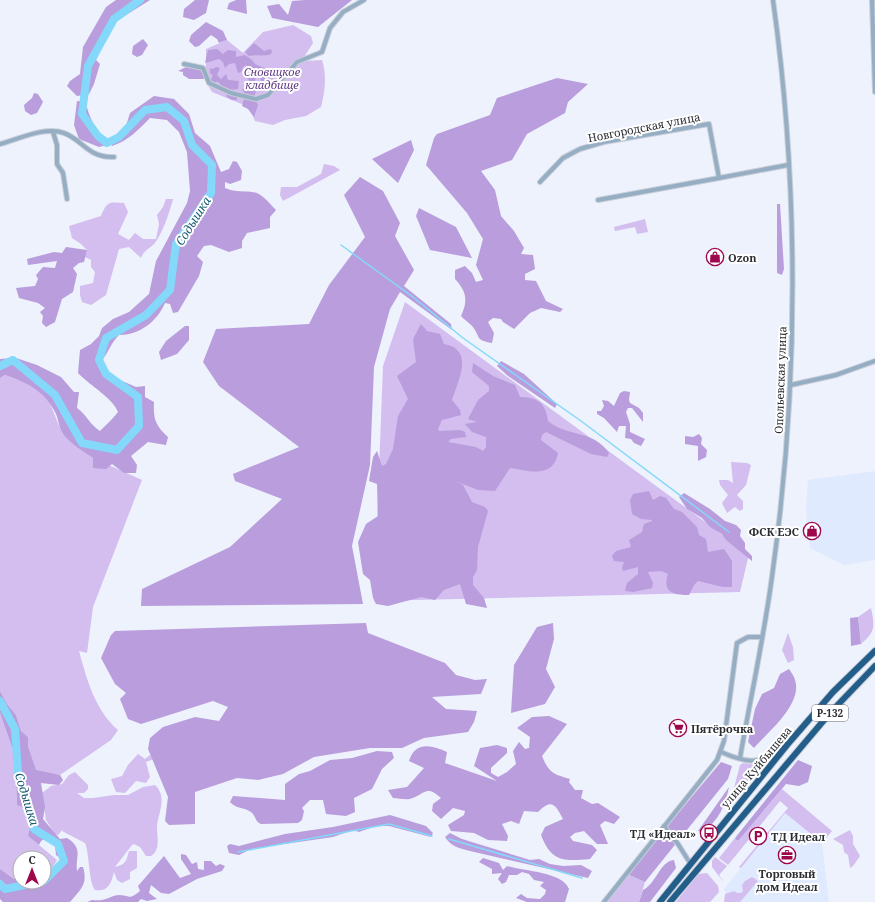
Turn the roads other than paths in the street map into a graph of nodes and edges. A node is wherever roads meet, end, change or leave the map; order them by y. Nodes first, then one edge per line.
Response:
1 (364, 0) edge
2 (773, 0) edge
3 (872, 0) edge
4 (184, 64) dead end
5 (875, 77) edge
6 (875, 92) edge
7 (53, 132) junction
8 (0, 144) edge
9 (114, 157) dead end
10 (788, 165) junction
11 (719, 178) junction
12 (540, 182) dead end
13 (66, 199) dead end
14 (598, 200) dead end
15 (875, 361) edge
16 (791, 385) junction
17 (761, 637) junction
18 (875, 651) edge
19 (875, 666) edge
20 (787, 745) junction
21 (721, 752) junction
22 (740, 758) junction
23 (664, 826) junction
24 (690, 863) junction
25 (604, 902) edge
26 (660, 902) edge
27 (670, 902) edge

1 - 4 street
2 - 10 street, Опольевская улица
3 - 5 street
5 - 6 street
7 - 8 street
7 - 9 street
7 - 13 street
10 - 11 street
10 - 16 street, Опольевская улица
11 - 12 street, Новгородская улица
11 - 14 street
15 - 16 street
16 - 17 street, Опольевская улица
17 - 21 street
17 - 22 street, Опольевская улица
18 - 20 highway, улица Куйбышева / Р-132
19 - 27 highway, улица Куйбышева / Р-132
20 - 22 street
20 - 24 highway, улица Куйбышева / Р-132
21 - 22 street
21 - 23 street
23 - 24 street
23 - 25 street
24 - 26 highway, улица Куйбышева / Р-132

